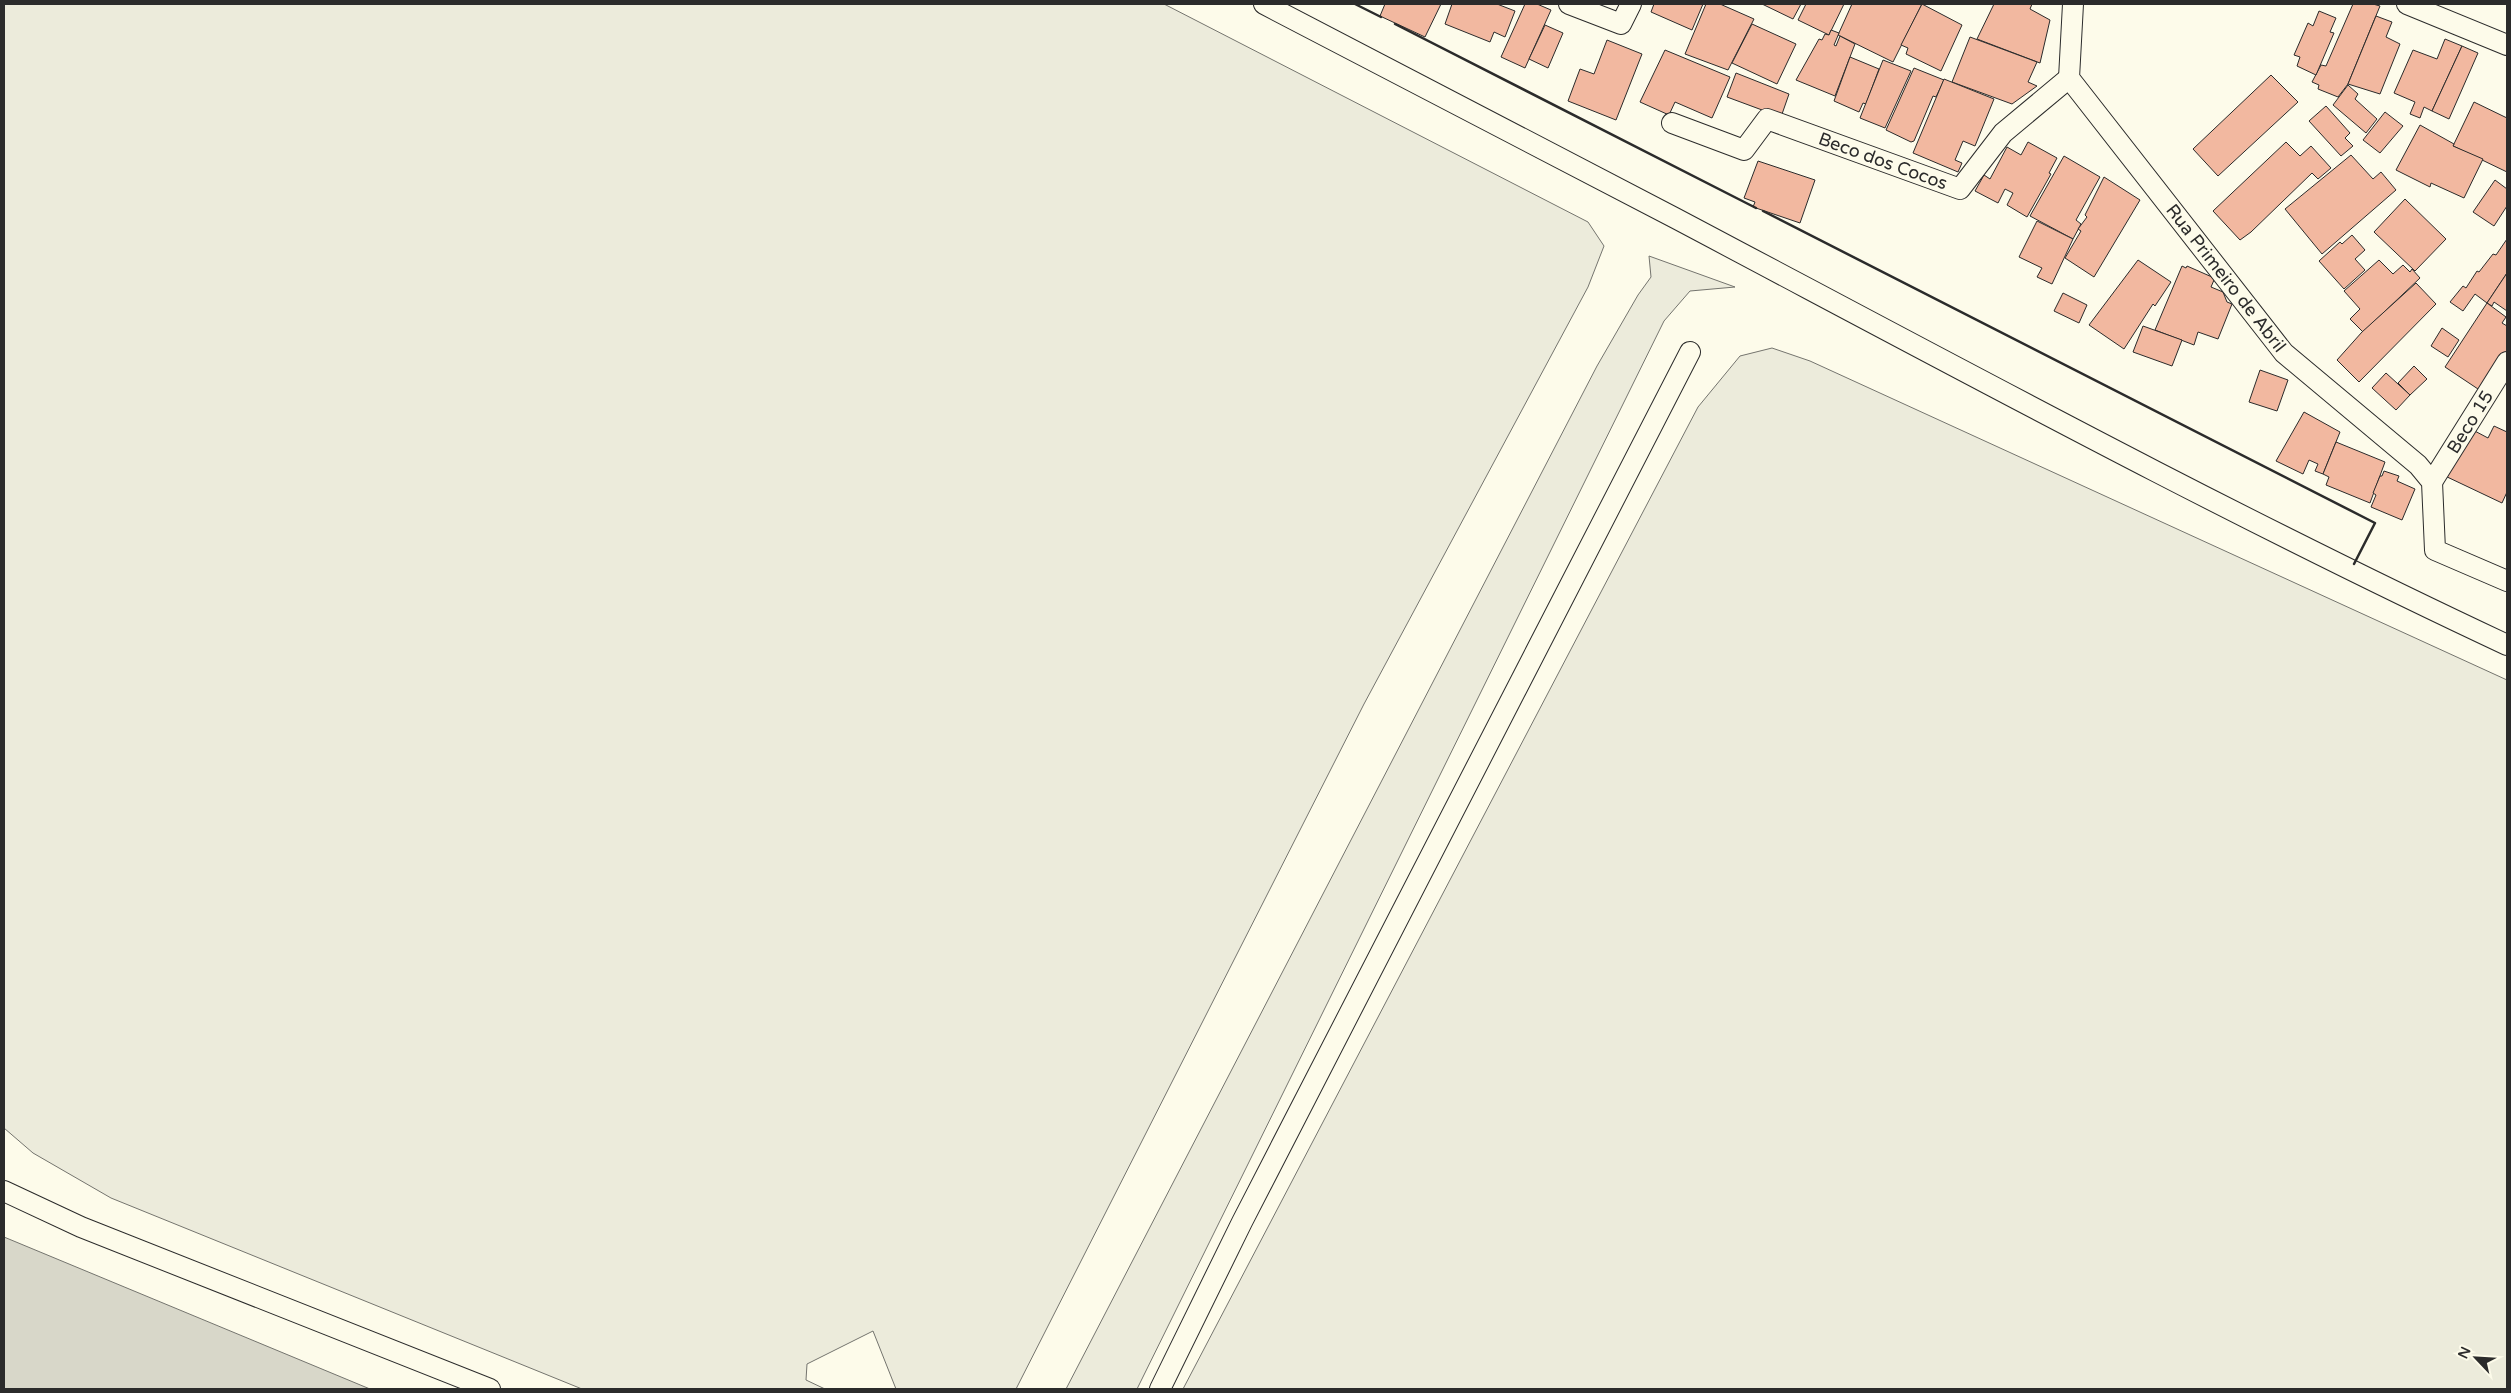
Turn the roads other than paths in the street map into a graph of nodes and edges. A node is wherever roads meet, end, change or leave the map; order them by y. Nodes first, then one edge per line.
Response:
1 (1264, 4) edge
2 (1568, 4) edge
3 (1631, 4) edge
4 (2073, 4) edge
5 (2407, 4) edge
6 (2507, 45) edge
7 (2069, 78) junction
8 (1672, 123) dead end
9 (1690, 352) dead end
10 (2507, 362) edge
11 (2432, 482) junction
12 (2507, 581) edge
13 (2507, 645) edge
14 (4, 1191) edge
15 (490, 1389) edge
16 (1160, 1389) edge

1 - 13 lane
2 - 3 lane
4 - 7 lane
5 - 6 lane
7 - 8 lane, Beco dos Cocos
7 - 11 lane, Rua Primeiro de Abril
9 - 16 lane
10 - 11 lane, Beco 15
11 - 12 lane
14 - 15 lane

